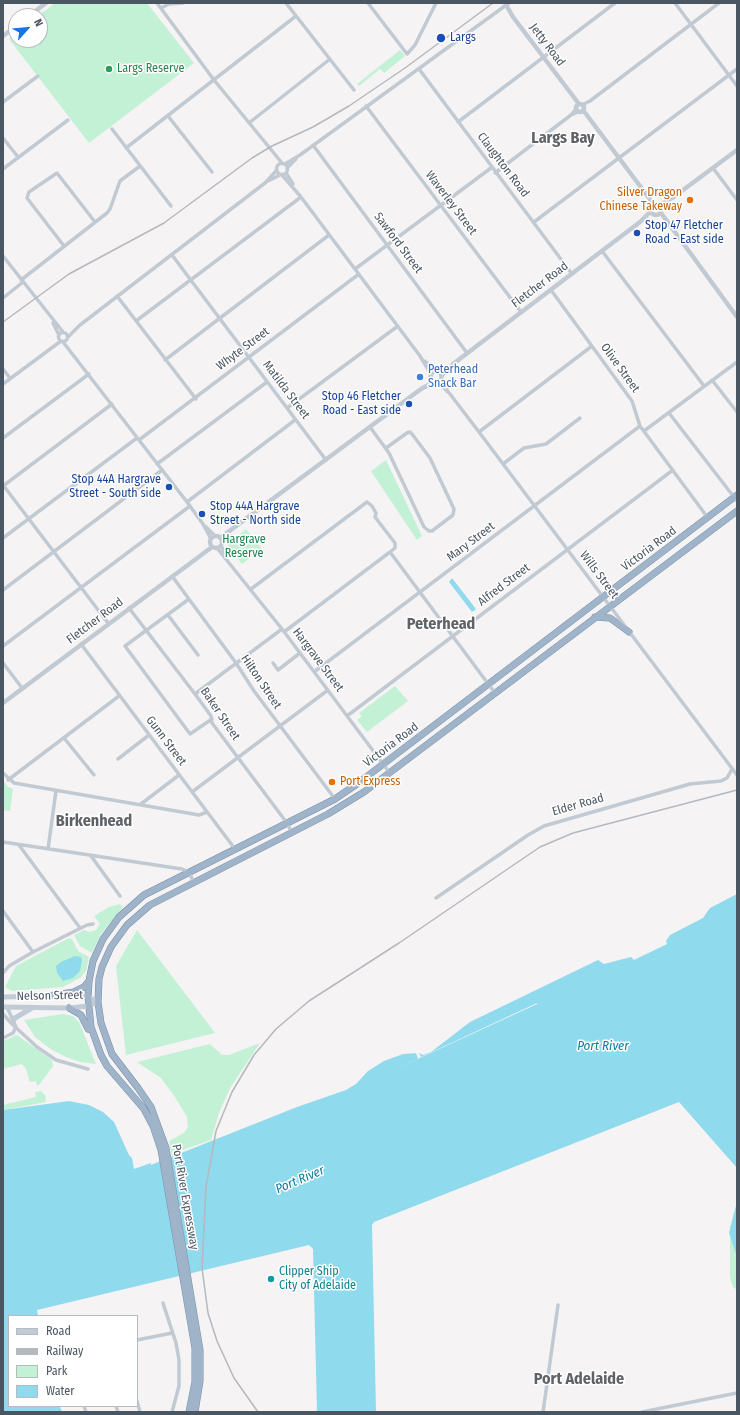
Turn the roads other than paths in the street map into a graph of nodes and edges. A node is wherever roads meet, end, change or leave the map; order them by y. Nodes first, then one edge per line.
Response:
1 (157, 3) edge
2 (183, 3) edge
3 (286, 3) edge
4 (368, 3) edge
5 (436, 3) edge
6 (615, 3) edge
7 (675, 3) edge
8 (719, 3) edge
9 (507, 4) edge
10 (160, 8) junction
11 (296, 16) junction
12 (691, 24) junction
13 (544, 57) junction
14 (330, 59) junction
15 (419, 69) junction
16 (737, 69) edge
17 (729, 75) junction
18 (38, 76) dead end
19 (214, 80) junction
20 (737, 86) edge
21 (354, 90) dead end
22 (3, 102) edge
23 (366, 106) junction
24 (580, 108) junction
25 (168, 116) junction
26 (68, 120) dead end
27 (458, 122) junction
28 (249, 123) junction
29 (112, 129) dead end
30 (3, 138) edge
31 (313, 145) junction
32 (126, 148) junction
33 (737, 150) edge
34 (271, 152) junction
35 (300, 155) junction
36 (18, 158) junction
37 (618, 158) junction
38 (283, 164) junction
39 (140, 166) junction
40 (277, 168) junction
41 (491, 168) junction
42 (713, 168) junction
43 (3, 169) edge
44 (287, 170) junction
45 (212, 172) dead end
46 (495, 173) junction
47 (281, 175) junction
48 (265, 183) junction
49 (295, 189) junction
50 (301, 197) junction
51 (737, 200) edge
52 (171, 206) dead end
53 (441, 206) junction
54 (656, 210) junction
55 (95, 222) junction
56 (534, 222) junction
57 (329, 234) junction
58 (387, 245) junction
59 (64, 246) junction
60 (602, 251) junction
61 (172, 255) junction
62 (3, 256) edge
63 (355, 269) junction
64 (359, 274) junction
65 (572, 274) junction
66 (191, 279) junction
67 (22, 281) junction
68 (551, 290) junction
69 (117, 296) junction
70 (3, 298) edge
71 (521, 312) junction
72 (220, 317) junction
73 (737, 317) edge
74 (136, 321) junction
75 (398, 326) junction
76 (63, 337) junction
77 (592, 346) junction
78 (467, 353) junction
79 (249, 357) junction
80 (165, 360) junction
81 (737, 362) edge
82 (3, 369) edge
83 (89, 374) junction
84 (436, 377) junction
85 (10, 378) junction
86 (712, 380) junction
87 (267, 382) junction
88 (3, 384) edge
89 (704, 386) junction
90 (196, 399) junction
91 (112, 404) junction
92 (287, 408) junction
93 (737, 412) edge
94 (669, 413) junction
95 (580, 418) dead end
96 (295, 420) junction
97 (640, 426) junction
98 (370, 427) junction
99 (644, 431) junction
100 (479, 432) junction
101 (3, 438) edge
102 (138, 439) junction
103 (386, 448) junction
104 (326, 460) junction
105 (157, 464) junction
106 (504, 464) junction
107 (162, 470) junction
108 (673, 470) junction
109 (3, 485) edge
110 (736, 498) edge
111 (187, 502) junction
112 (190, 506) junction
113 (535, 506) junction
114 (737, 511) edge
115 (708, 518) junction
116 (29, 519) junction
117 (3, 538) edge
118 (216, 543) junction
119 (566, 550) junction
120 (54, 552) junction
121 (390, 552) junction
122 (172, 576) junction
123 (81, 587) junction
124 (251, 589) junction
125 (3, 590) edge
126 (421, 592) junction
127 (603, 597) junction
128 (189, 599) junction
129 (610, 606) junction
130 (129, 608) junction
131 (168, 615) junction
132 (595, 617) junction
133 (108, 623) junction
134 (146, 630) junction
135 (283, 630) junction
136 (629, 632) junction
137 (453, 636) junction
138 (81, 644) junction
139 (3, 646) edge
140 (300, 653) junction
141 (198, 655) dead end
142 (3, 663) edge
143 (236, 663) junction
144 (273, 663) dead end
145 (314, 672) junction
146 (489, 685) junction
147 (22, 688) junction
148 (328, 690) junction
149 (495, 693) junction
150 (195, 694) junction
151 (119, 696) junction
152 (3, 703) edge
153 (347, 716) junction
154 (212, 719) junction
155 (280, 726) junction
156 (149, 735) junction
157 (64, 738) junction
158 (238, 758) junction
159 (118, 759) dead end
160 (383, 764) junction
161 (732, 769) junction
162 (389, 772) junction
163 (3, 773) edge
164 (94, 775) dead end
165 (179, 775) junction
166 (737, 775) edge
167 (8, 780) junction
168 (357, 784) junction
169 (56, 791) junction
170 (192, 792) junction
171 (364, 792) junction
172 (335, 799) junction
173 (141, 804) junction
174 (207, 812) junction
175 (287, 822) junction
176 (292, 833) junction
177 (3, 842) edge
178 (19, 845) junction
179 (48, 849) junction
180 (235, 849) junction
181 (92, 856) junction
182 (189, 872) junction
183 (194, 883) junction
184 (120, 896) dead end
185 (436, 898) dead end
186 (3, 911) edge
187 (93, 924) dead end
188 (80, 928) junction
189 (33, 952) junction
190 (4, 972) dead end
191 (89, 980) junction
192 (49, 996) junction
193 (3, 997) edge
194 (88, 998) junction
195 (3, 1002) edge
196 (98, 1002) junction
197 (5, 1007) edge
198 (33, 1008) junction
199 (69, 1008) junction
200 (88, 1008) junction
201 (3, 1014) edge
202 (14, 1020) junction
203 (16, 1026) junction
204 (3, 1038) edge
205 (107, 1066) junction
206 (88, 1069) dead end
207 (157, 1131) junction
208 (163, 1303) dead end
209 (558, 1305) dead end
210 (193, 1324) junction
211 (172, 1333) junction
212 (138, 1340) edge
213 (737, 1393) edge
214 (172, 1412) edge
215 (189, 1412) edge
216 (195, 1412) edge
217 (543, 1412) edge
218 (642, 1412) edge

1 - 10 street
2 - 10 street
3 - 11 street
4 - 5 street
6 - 13 street
7 - 12 street
8 - 12 street
9 - 13 street, Jetty Road
9 - 15 street
10 - 19 street
11 - 14 street
11 - 19 street
12 - 17 street
12 - 24 street
13 - 24 street, Jetty Road
13 - 27 street
14 - 21 street
14 - 28 street
15 - 23 street
15 - 27 street, Claughton Road
16 - 17 street
17 - 20 street
17 - 37 street
18 - 22 street
19 - 25 street
19 - 28 street
23 - 31 street
23 - 53 street, Waverley Street
24 - 37 street
24 - 46 street
25 - 32 street
25 - 45 street
26 - 36 street
27 - 41 street, Claughton Road
28 - 34 street
29 - 32 street
30 - 36 street
31 - 35 street
31 - 58 street, Sawford Street
32 - 39 street
33 - 42 street, Fletcher Road
34 - 38 street
34 - 40 street
35 - 38 street
35 - 44 street
36 - 43 street
37 - 54 street
37 - 56 street
38 - 40 street
38 - 44 street, Wills Street
39 - 52 street
39 - 55 street
40 - 47 street, Wills Street
40 - 48 street
41 - 46 street, Claughton Road
41 - 53 street
42 - 51 street
42 - 54 street, Fletcher Road
44 - 47 street
44 - 49 street, Wills Street
46 - 56 street, Claughton Road
47 - 48 street
47 - 49 street, Wills Street
48 - 61 street
49 - 50 street, Wills Street
50 - 57 street, Wills Street
50 - 66 street
53 - 58 street
53 - 71 street, Waverley Street
54 - 60 street, Fletcher Road
54 - 73 street
55 - 59 street
55 - 59 street
56 - 65 street, Claughton Road
57 - 63 street, Wills Street
57 - 72 street
58 - 63 street
58 - 78 street, Sawford Street
59 - 67 street
60 - 65 street, Fletcher Road
60 - 89 street
61 - 66 street, Matilda Street
61 - 69 street
62 - 67 street, Hargrave Street
63 - 64 street, Wills Street
64 - 75 street, Wills Street
64 - 79 street, Whyte Street
65 - 68 street, Fletcher Road
66 - 72 street, Matilda Street
66 - 74 street
67 - 70 street
67 - 76 street, Hargrave Street
68 - 71 street, Fletcher Road
68 - 77 street, Olive Street
69 - 74 street
69 - 76 street
71 - 78 street, Fletcher Road
72 - 79 street, Matilda Street
72 - 80 street
74 - 80 street
75 - 84 street, Wills Street
75 - 92 street
76 - 83 street, Hargrave Street
76 - 85 street
77 - 97 street, Olive Street
77 - 100 street
78 - 84 street, Fletcher Road
79 - 87 street, Matilda Street
79 - 90 street, Whyte Street
80 - 90 street
81 - 86 street
82 - 85 street
83 - 91 street, Hargrave Street
83 - 101 street
84 - 98 street, Fletcher Road
84 - 100 street, Wills Street
85 - 88 street
86 - 89 street
86 - 93 street
87 - 92 street, Matilda Street
87 - 105 street
89 - 94 street
90 - 102 street, Whyte Street
91 - 102 street, Hargrave Street
91 - 109 street
92 - 96 street, Matilda Street
94 - 99 street
94 - 110 street
95 - 106 street
96 - 104 street, Matilda Street
96 - 111 street
97 - 99 street, Olive Street
97 - 113 street, Mary Street
98 - 103 street
98 - 104 street, Fletcher Road
99 - 108 street, Olive Street
100 - 106 street, Wills Street
102 - 105 street, Hargrave Street
102 - 116 street, Whyte Street
103 - 103 street
104 - 118 street, Fletcher Road
105 - 107 street, Hargrave Street
106 - 113 street, Wills Street
107 - 111 street, Hargrave Street
107 - 120 street
108 - 115 street, Olive Street
108 - 119 street, Alfred Street
109 - 116 street
110 - 115 highway, Victoria Road
111 - 112 street, Hargrave Street
112 - 118 street, Hargrave Street
112 - 123 street
113 - 119 street, Wills Street
113 - 126 street, Mary Street
114 - 129 highway, Victoria Road
115 - 127 highway, Victoria Road
116 - 117 street, Whyte Street
116 - 120 street
118 - 122 street, Fletcher Road
118 - 124 street, Hargrave Street
119 - 127 street, Wills Street
119 - 137 street, Alfred Street
120 - 123 street
120 - 125 street
121 - 124 street
121 - 126 street
121 - 135 street
122 - 128 street, Hilton Street
122 - 130 street, Fletcher Road
123 - 133 street
123 - 139 street
124 - 135 street, Hargrave Street
126 - 137 street
126 - 145 street, Mary Street
127 - 129 street, Wills Street
127 - 146 highway, Victoria Road
128 - 131 street
128 - 143 street, Hilton Street
129 - 132 highway, Victoria Road
129 - 136 street, Wills Street
130 - 133 street, Fletcher Road
130 - 134 street, Baker Street
131 - 134 street
131 - 141 street
132 - 136 highway
132 - 149 highway, Victoria Road
133 - 138 street, Fletcher Road
134 - 150 street, Baker Street
134 - 154 street
135 - 140 street, Hargrave Street
135 - 143 street
136 - 161 street, Wills Street
137 - 146 street
137 - 153 street, Alfred Street
138 - 147 street, Fletcher Road
138 - 151 street, Gunn Street
140 - 144 street
140 - 145 street, Hargrave Street
142 - 147 street
143 - 150 street
143 - 155 street, Hilton Street
145 - 148 street, Hargrave Street
146 - 149 street
146 - 160 highway, Victoria Road
147 - 152 street, Fletcher Road
148 - 153 street, Hargrave Street
148 - 155 street
149 - 162 highway, Victoria Road
150 - 154 street, Baker Street
151 - 156 street, Gunn Street
151 - 157 street
153 - 160 street, Hargrave Street
154 - 158 street, Baker Street
155 - 158 street
155 - 172 street, Hilton Street
156 - 159 street
156 - 165 street, Gunn Street
157 - 164 street
157 - 167 street
158 - 170 street
158 - 175 street, Baker Street
160 - 162 street, Hargrave Street
160 - 168 highway, Victoria Road
161 - 166 street
161 - 185 street, Elder Road
162 - 171 highway
163 - 167 street
165 - 170 street, Gunn Street
165 - 173 street
167 - 169 street
168 - 171 highway
168 - 172 highway, Victoria Road
169 - 173 street
169 - 179 street
170 - 174 street, Gunn Street
171 - 176 highway
172 - 175 highway, Victoria Road
173 - 174 street
174 - 180 street, Gunn Street
175 - 176 street, Baker Street
175 - 180 highway, Victoria Road
176 - 183 highway
177 - 178 street
178 - 179 street
178 - 188 street
179 - 181 street
180 - 182 highway, Victoria Road
181 - 182 street
181 - 184 street
182 - 183 street
182 - 191 highway, Victoria Road
183 - 196 highway
186 - 189 street
187 - 188 street
188 - 189 street
189 - 190 street
191 - 192 highway
191 - 194 highway, Victoria Road
192 - 193 main road, Nelson Street
192 - 194 main road, Nelson Street
194 - 196 main road, Nelson Street
194 - 200 highway, Victoria Road
195 - 197 main road
196 - 200 main road, Nelson Street
196 - 207 highway, Port River Expressway
197 - 198 main road, Nelson Street
197 - 202 street
198 - 199 main road, Nelson Street
198 - 202 main road
199 - 200 main road, Nelson Street
199 - 205 highway
200 - 205 highway, Port River Expressway
201 - 203 street
202 - 203 street
203 - 204 street
203 - 206 street
205 - 207 highway, Port River Expressway
207 - 210 highway, Port River Expressway
208 - 211 street
209 - 217 street
210 - 215 highway, Port River Expressway
210 - 216 highway, Port River Expressway
211 - 212 street
211 - 214 street
213 - 218 street

